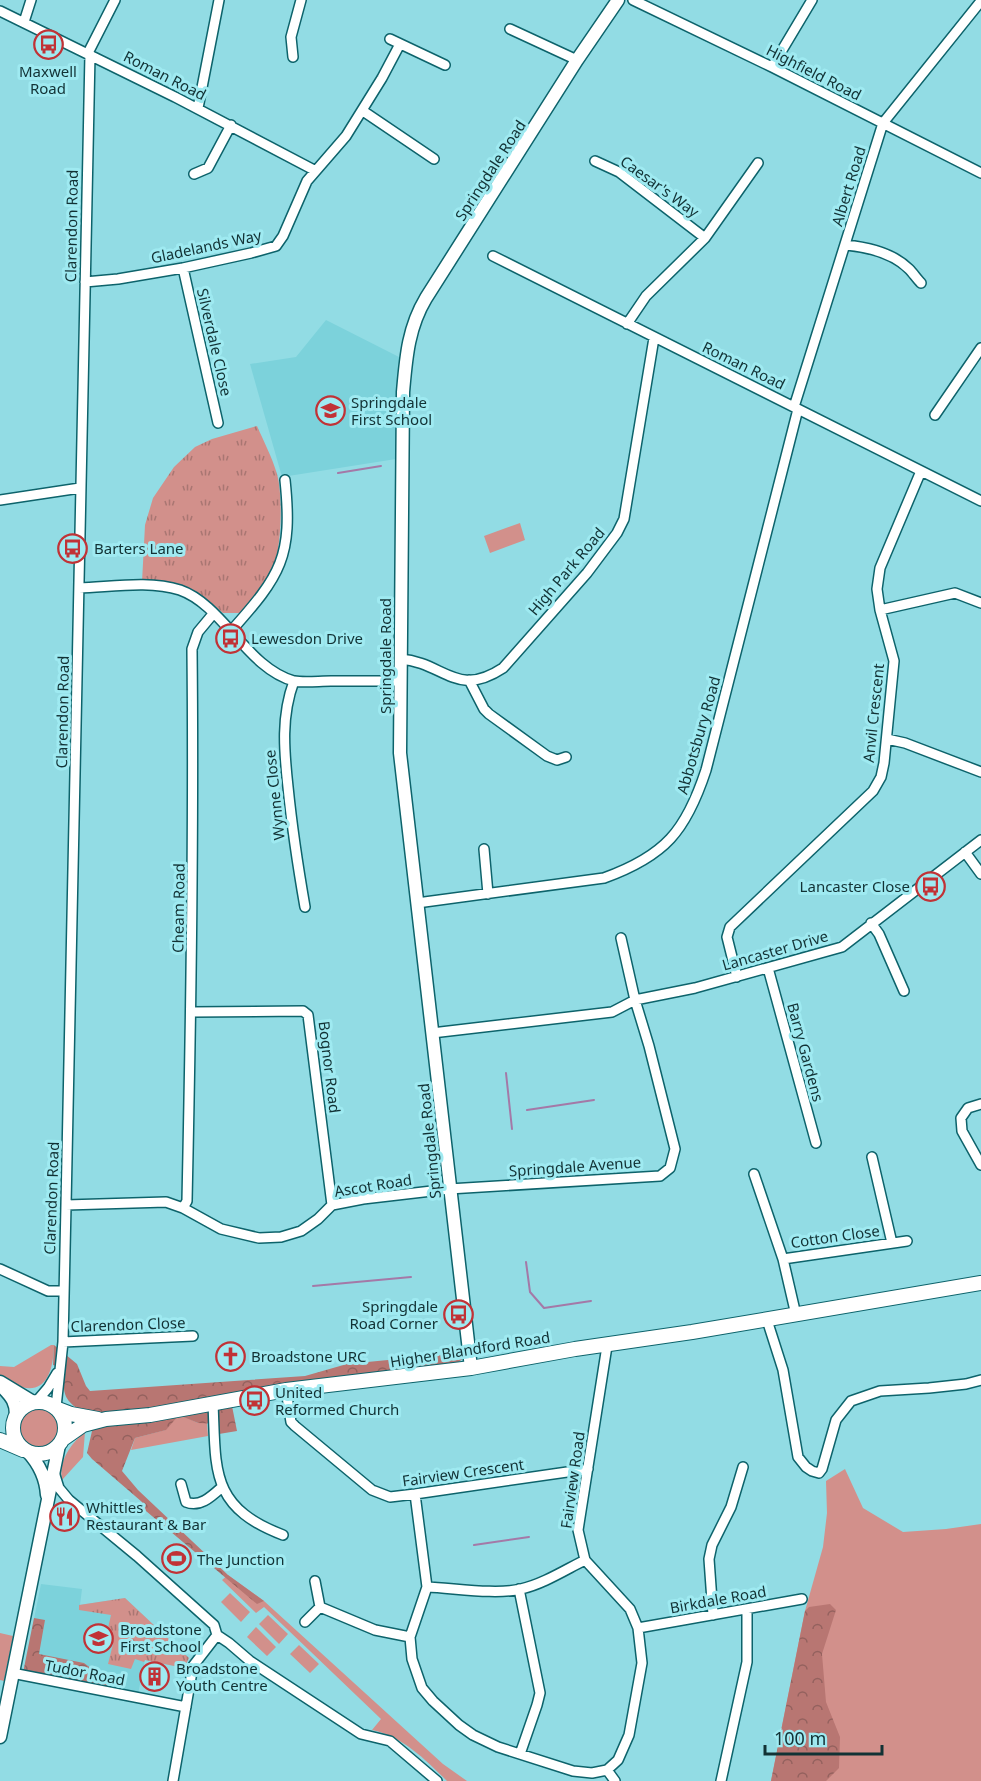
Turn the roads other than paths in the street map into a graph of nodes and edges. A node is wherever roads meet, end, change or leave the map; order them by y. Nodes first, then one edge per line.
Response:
1 (31, 0) edge
2 (115, 0) edge
3 (219, 0) edge
4 (301, 0) edge
5 (618, 0) edge
6 (633, 0) edge
7 (812, 0) edge
8 (981, 1) edge
9 (0, 11) edge
10 (24, 22) junction
11 (510, 29) dead end
12 (390, 39) dead end
13 (400, 44) junction
14 (89, 53) junction
15 (292, 57) dead end
16 (577, 60) junction
17 (445, 65) dead end
18 (772, 67) junction
19 (198, 108) junction
20 (363, 111) junction
21 (883, 123) junction
22 (231, 125) junction
23 (435, 159) dead end
24 (595, 161) dead end
25 (758, 163) dead end
26 (314, 170) junction
27 (981, 173) edge
28 (194, 174) dead end
29 (705, 238) junction
30 (846, 245) junction
31 (493, 256) dead end
32 (183, 268) junction
33 (85, 282) junction
34 (921, 284) dead end
35 (627, 324) junction
36 (654, 338) junction
37 (981, 348) edge
38 (796, 408) junction
39 (935, 416) dead end
40 (218, 423) dead end
41 (921, 471) junction
42 (285, 480) dead end
43 (80, 488) junction
44 (0, 500) edge
45 (981, 501) edge
46 (79, 588) junction
47 (981, 603) edge
48 (880, 610) junction
49 (213, 614) junction
50 (231, 631) junction
51 (400, 659) junction
52 (469, 680) junction
53 (294, 681) junction
54 (400, 681) junction
55 (887, 739) junction
56 (566, 757) dead end
57 (981, 772) edge
58 (981, 840) edge
59 (484, 849) dead end
60 (965, 852) junction
61 (981, 874) edge
62 (488, 894) junction
63 (417, 903) junction
64 (305, 907) dead end
65 (872, 923) junction
66 (621, 938) dead end
67 (768, 968) junction
68 (737, 976) junction
69 (904, 991) dead end
70 (635, 1000) junction
71 (191, 1012) junction
72 (432, 1033) junction
73 (981, 1104) edge
74 (816, 1143) dead end
75 (872, 1157) dead end
76 (978, 1165) edge
77 (754, 1174) dead end
78 (449, 1189) junction
79 (66, 1205) junction
80 (332, 1205) junction
81 (183, 1208) junction
82 (907, 1241) dead end
83 (892, 1243) junction
84 (783, 1259) junction
85 (0, 1269) edge
86 (981, 1283) edge
87 (63, 1291) junction
88 (796, 1315) junction
89 (767, 1320) junction
90 (193, 1336) dead end
91 (63, 1341) junction
92 (607, 1346) junction
93 (471, 1368) junction
94 (59, 1371) junction
95 (981, 1380) edge
96 (0, 1384) edge
97 (966, 1384) junction
98 (981, 1387) edge
99 (286, 1390) junction
100 (34, 1402) junction
101 (213, 1403) junction
102 (57, 1408) junction
103 (15, 1418) junction
104 (106, 1419) junction
105 (0, 1431) edge
106 (0, 1440) edge
107 (61, 1442) junction
108 (27, 1451) junction
109 (742, 1467) dead end
110 (588, 1469) junction
111 (54, 1472) junction
112 (181, 1484) dead end
113 (222, 1487) junction
114 (415, 1494) junction
115 (47, 1502) junction
116 (284, 1535) dead end
117 (585, 1560) junction
118 (315, 1581) dead end
119 (427, 1587) junction
120 (519, 1589) junction
121 (802, 1599) dead end
122 (320, 1607) junction
123 (747, 1609) junction
124 (713, 1615) junction
125 (305, 1622) dead end
126 (638, 1628) junction
127 (217, 1635) junction
128 (410, 1637) junction
129 (7, 1680) edge
130 (186, 1707) junction
131 (0, 1737) edge
132 (520, 1754) junction
133 (608, 1770) junction
134 (176, 1780) edge
135 (437, 1781) edge
136 (615, 1781) edge
137 (721, 1781) edge

1 - 10 street
2 - 14 street
3 - 19 street
4 - 15 street
5 - 16 street, Springdale Road
6 - 18 street, Highfield Road
7 - 18 street
8 - 21 street, Albert Road
9 - 10 street, Roman Road
10 - 14 street, Roman Road
11 - 16 street
12 - 13 street
13 - 17 street
13 - 20 street, Gladelands Way
14 - 19 street, Roman Road
14 - 33 street, Clarendon Road
16 - 51 street, Springdale Road
18 - 21 street, Highfield Road
19 - 22 street, Roman Road
20 - 23 street
20 - 26 street, Gladelands Way
21 - 27 street, Highfield Road
21 - 30 street, Albert Road
22 - 26 street, Roman Road
22 - 28 street
24 - 29 street, Caesar's Way
25 - 29 street, Caesar's Way
26 - 32 street, Gladelands Way
29 - 35 street, Caesar's Way
30 - 34 street
30 - 38 street, Albert Road
31 - 35 street, Roman Road
32 - 33 street, Gladelands Way
32 - 40 street, Silverdale Close
33 - 43 street, Clarendon Road
35 - 36 street, Roman Road
36 - 38 street, Roman Road
36 - 52 street, High Park Road
37 - 39 street
38 - 41 street, Roman Road
38 - 62 street, Abbotsbury Road
41 - 45 street, Roman Road
41 - 48 street, Anvil Crescent
42 - 50 street
43 - 44 street
43 - 46 street, Clarendon Road
46 - 49 street
46 - 79 street, Clarendon Road
47 - 48 street
48 - 55 street, Anvil Crescent
49 - 50 street
49 - 71 street, Cheam Road
50 - 53 street
51 - 52 street
51 - 54 street, Springdale Road
52 - 56 street
53 - 54 street
53 - 64 street, Wynne Close
54 - 63 street, Springdale Road
55 - 57 street
55 - 68 street, Anvil Crescent
58 - 60 street, Lancaster Drive
59 - 62 street
60 - 61 street
60 - 65 street, Lancaster Drive
62 - 63 street, Abbotsbury Road
63 - 72 street, Springdale Road
65 - 67 street, Lancaster Drive
65 - 69 street
66 - 70 street, Springdale Avenue
67 - 68 street, Lancaster Drive
67 - 74 street, Barry Gardens
68 - 70 street, Lancaster Drive
70 - 72 street
70 - 78 street, Springdale Avenue
71 - 80 street, Bognor Road
71 - 81 street, Cheam Road
72 - 78 street, Springdale Road
73 - 76 street
75 - 83 street, Cotton Close
77 - 84 street, Cotton Close
78 - 80 street, Ascot Road
78 - 93 street, Springdale Road
79 - 81 street, Ascot Road
79 - 87 street, Clarendon Road
80 - 81 street, Ascot Road
82 - 83 street, Cotton Close
83 - 84 street, Cotton Close
84 - 88 street, Cotton Close
85 - 87 street
86 - 88 main road, Higher Blandford Road
87 - 91 street, Clarendon Road
88 - 89 main road, Higher Blandford Road
89 - 92 main road, Higher Blandford Road
89 - 97 street
90 - 91 street, Clarendon Close
91 - 94 street, Clarendon Road
92 - 93 main road, Higher Blandford Road
92 - 110 street, Fairview Road
93 - 99 main road, Higher Blandford Road
94 - 100 street, Clarendon Road
94 - 102 street, Clarendon Road
95 - 97 street
96 - 100 street
96 - 103 street
97 - 98 street
99 - 101 main road, Higher Blandford Road
99 - 114 street, Fairview Crescent
100 - 102 main road
100 - 103 main road
101 - 104 main road, Higher Blandford Road
101 - 113 street
102 - 104 main road, Higher Blandford Road
102 - 107 main road
103 - 105 main road
103 - 108 main road
104 - 107 main road, Higher Blandford Road
106 - 108 main road
107 - 108 main road
107 - 111 street
108 - 115 street
109 - 124 street
110 - 114 street, Fairview Crescent
110 - 117 street, Fairview Road
111 - 115 street
111 - 127 street
112 - 113 street
113 - 116 street
114 - 119 street
115 - 129 street
117 - 120 street
117 - 126 street
118 - 122 street
119 - 120 street
119 - 128 street
120 - 132 street
121 - 123 street, Birkdale Road
122 - 125 street
122 - 128 street
123 - 124 street, Birkdale Road
123 - 137 street
124 - 126 street, Birkdale Road
126 - 133 street
127 - 130 street
127 - 135 street
128 - 132 street
129 - 130 street, Tudor Road
129 - 131 street
130 - 134 street
132 - 133 street
133 - 136 street

